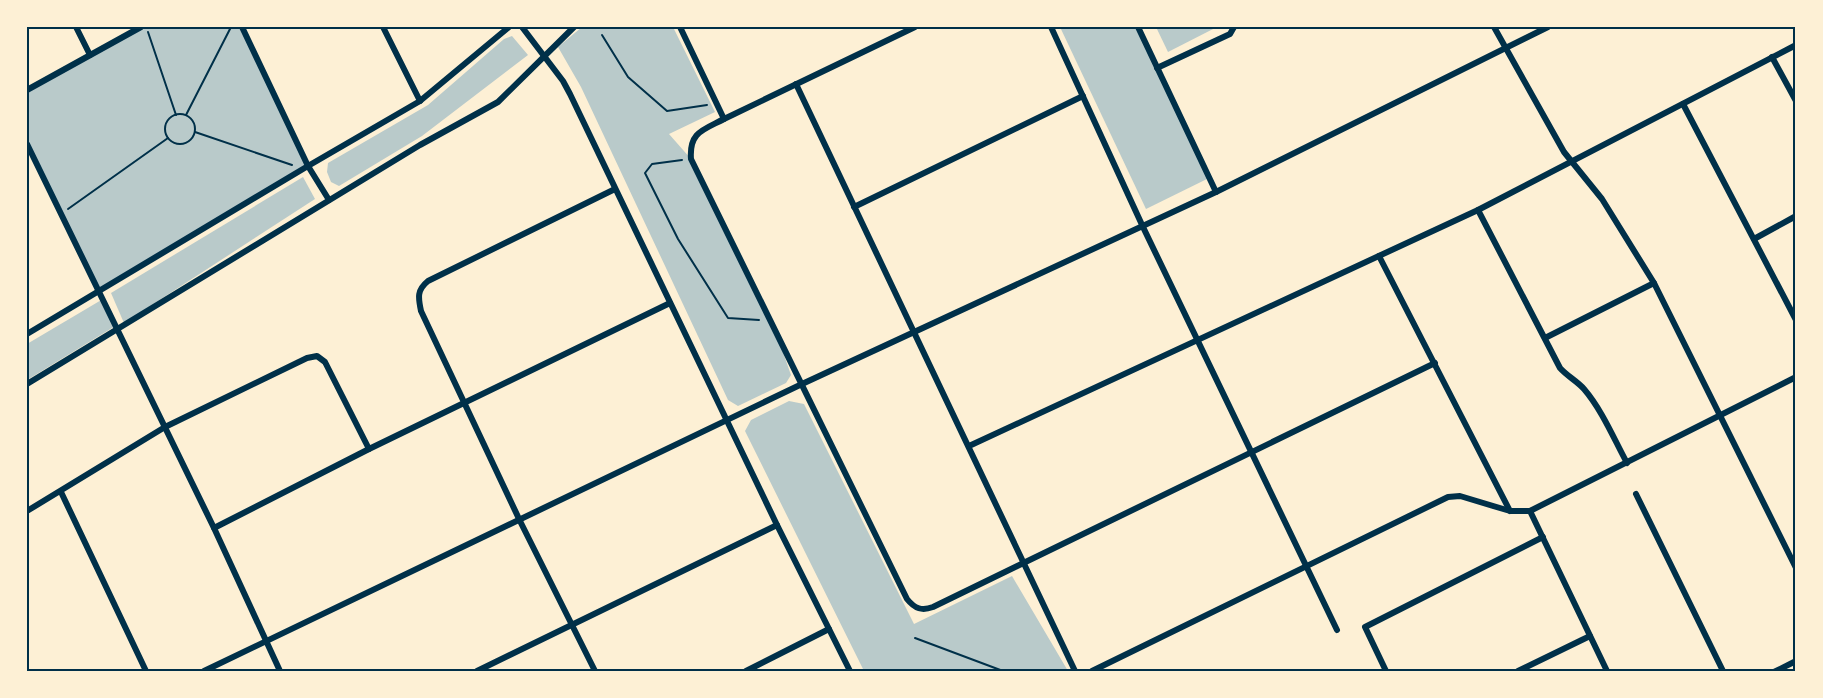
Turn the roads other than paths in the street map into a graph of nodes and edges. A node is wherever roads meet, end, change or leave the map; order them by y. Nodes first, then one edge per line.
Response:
1 (76, 27) edge
2 (144, 27) edge
3 (242, 27) edge
4 (383, 27) edge
5 (509, 27) edge
6 (522, 27) edge
7 (574, 27) edge
8 (680, 27) edge
9 (915, 27) edge
10 (1051, 27) edge
11 (1138, 27) edge
12 (1494, 27) edge
13 (1548, 27) edge
14 (1234, 28) edge
15 (1796, 45) edge
16 (1506, 48) junction
17 (90, 55) junction
18 (544, 55) junction
19 (1772, 57) junction
20 (1157, 68) junction
21 (796, 84) junction
22 (27, 90) edge
23 (1083, 96) junction
24 (420, 101) junction
25 (1796, 101) edge
26 (1683, 104) junction
27 (724, 119) junction
28 (27, 144) edge
29 (1571, 162) junction
30 (306, 167) junction
31 (615, 189) junction
32 (1216, 192) junction
33 (329, 200) junction
34 (854, 207) junction
35 (1478, 210) junction
36 (1796, 216) edge
37 (1143, 227) junction
38 (1754, 239) junction
39 (1379, 256) junction
40 (1654, 283) junction
41 (98, 291) junction
42 (670, 303) junction
43 (1796, 320) edge
44 (117, 329) junction
45 (913, 332) junction
46 (27, 334) edge
47 (1545, 338) junction
48 (1198, 340) junction
49 (1434, 363) junction
50 (1796, 377) edge
51 (27, 384) edge
52 (802, 384) junction
53 (464, 403) junction
54 (1721, 415) junction
55 (727, 420) junction
56 (165, 427) junction
57 (969, 446) junction
58 (369, 449) junction
59 (1251, 451) junction
60 (1627, 463) junction
61 (61, 492) junction
62 (1636, 494) dead end
63 (27, 511) edge
64 (1510, 511) junction
65 (1530, 511) junction
66 (520, 521) junction
67 (777, 525) junction
68 (214, 528) junction
69 (1544, 537) junction
70 (1024, 561) junction
71 (1306, 566) junction
72 (1796, 568) edge
73 (572, 625) junction
74 (829, 629) junction
75 (1336, 630) dead end
76 (1590, 636) junction
77 (266, 640) junction
78 (1796, 661) edge
79 (146, 671) edge
80 (204, 671) edge
81 (280, 671) edge
82 (477, 671) edge
83 (595, 671) edge
84 (746, 671) edge
85 (850, 671) edge
86 (1075, 671) edge
87 (1092, 671) edge
88 (1386, 671) edge
89 (1518, 671) edge
90 (1607, 671) edge
91 (1723, 671) edge
92 (1776, 671) edge

1 - 17 street
2 - 17 street
3 - 30 street
4 - 24 street
5 - 24 street
6 - 18 street
7 - 18 street
8 - 27 street
9 - 21 street
10 - 23 street
11 - 20 street
12 - 16 street
13 - 16 street
14 - 20 street
15 - 19 street
16 - 29 street
16 - 32 street
17 - 22 street
18 - 31 street
18 - 33 street
19 - 25 street
19 - 26 street
20 - 32 street
21 - 27 street
21 - 34 street
23 - 34 street
23 - 37 street
24 - 30 street
26 - 29 street
26 - 38 street
27 - 52 street
28 - 41 street
29 - 35 street
29 - 40 street
30 - 33 street
30 - 41 street
31 - 42 street
31 - 53 street
32 - 37 street
33 - 44 street
34 - 45 street
35 - 39 street
35 - 47 street
36 - 38 street
37 - 45 street
37 - 48 street
38 - 43 street
39 - 48 street
39 - 49 street
40 - 47 street
40 - 54 street
41 - 44 street
41 - 46 street
42 - 53 street
42 - 55 street
44 - 51 street
44 - 56 street
45 - 52 street
45 - 57 street
47 - 60 street
48 - 57 street
48 - 59 street
49 - 59 street
49 - 64 street
50 - 54 street
52 - 55 street
52 - 70 street
53 - 58 street
53 - 66 street
54 - 60 street
54 - 72 street
55 - 66 street
55 - 67 street
56 - 58 street
56 - 61 street
56 - 68 street
57 - 70 street
58 - 68 street
59 - 70 street
59 - 71 street
60 - 65 street
61 - 63 street
61 - 79 street
62 - 91 street
64 - 65 street
64 - 71 street
65 - 69 street
66 - 73 street
66 - 77 street
67 - 73 street
67 - 74 street
68 - 77 street
69 - 76 street
69 - 88 street
70 - 86 street
71 - 75 street
71 - 87 street
73 - 82 street
73 - 83 street
74 - 84 street
74 - 85 street
76 - 89 street
76 - 90 street
77 - 80 street
77 - 81 street
78 - 92 street

